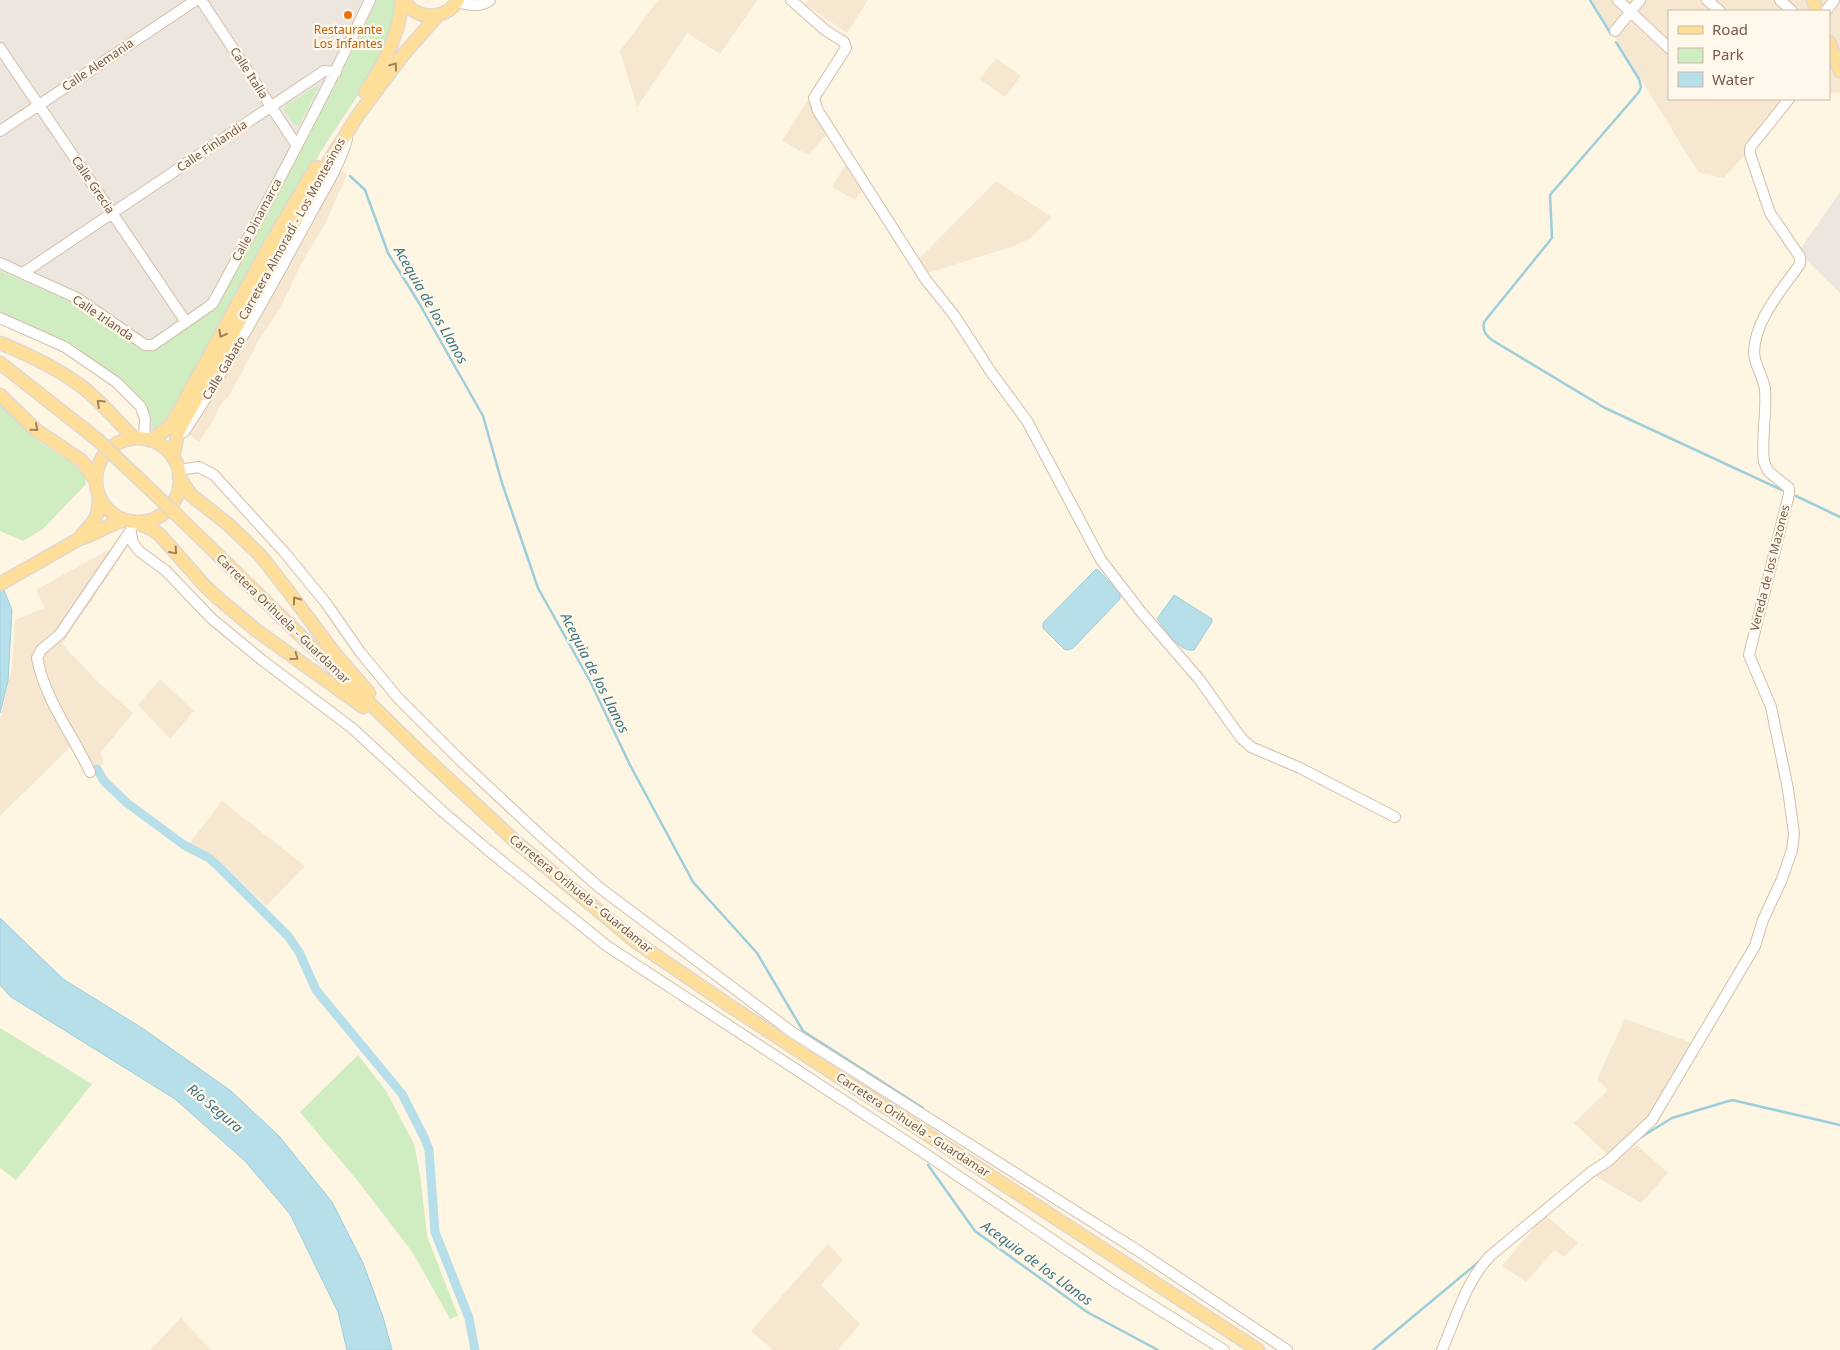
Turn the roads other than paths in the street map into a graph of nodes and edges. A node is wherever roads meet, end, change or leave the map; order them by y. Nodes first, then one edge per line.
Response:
1 (196, 0) edge
2 (201, 0) edge
3 (370, 0) edge
4 (403, 0) edge
5 (490, 0) edge
6 (791, 0) edge
7 (1618, 0) edge
8 (1640, 0) edge
9 (1707, 0) edge
10 (1780, 0) edge
11 (458, 1) edge
12 (1719, 10) edge
13 (1791, 10) edge
14 (1630, 12) junction
15 (437, 16) junction
16 (1614, 31) dead end
17 (1668, 47) edge
18 (0, 48) edge
19 (1830, 49) edge
20 (1840, 71) edge
21 (336, 72) junction
22 (1788, 100) edge
23 (39, 105) junction
24 (271, 107) junction
25 (0, 131) edge
26 (297, 146) junction
27 (112, 214) junction
28 (0, 263) edge
29 (24, 273) junction
30 (0, 318) edge
31 (186, 322) junction
32 (0, 343) edge
33 (153, 345) joint
34 (0, 363) edge
35 (0, 395) edge
36 (142, 439) junction
37 (174, 451) junction
38 (179, 473) junction
39 (95, 480) junction
40 (99, 497) junction
41 (131, 524) junction
42 (79, 539) junction
43 (0, 584) edge
44 (427, 759) junction
45 (90, 772) dead end
46 (1395, 817) dead end
47 (1224, 1350) edge
48 (1258, 1350) edge
49 (1287, 1350) edge
50 (1442, 1350) edge

1 - 23 street, Calle Alemania
2 - 24 street, Calle Italia
3 - 21 street
4 - 15 main road
4 -> 36 main road, Carretera Almoradí - Los Montesinos
5 - 11 street
6 - 46 street
7 - 14 street
8 - 14 street
9 - 12 street
10 - 13 street
11 - 15 main road, Carretera Almoradí - Los Montesinos
14 - 16 street
14 - 17 street
37 -> 15 main road, Carretera Almoradí - Los Montesinos
18 - 23 street, Calle Grecia
19 - 20 main road
21 - 24 street, Calle Finlandia
21 - 26 street, Calle Dinamarca
22 - 50 street, Vereda de los Mazones
23 - 25 street, Calle Alemania
23 - 27 street, Calle Grecia
24 - 26 street, Calle Italia
24 - 27 street, Calle Finlandia
26 - 31 street, Calle Dinamarca
27 - 29 street, Calle Finlandia
27 - 31 street, Calle Grecia
28 - 29 street, Calle Irlanda
29 - 33 street, Calle Irlanda
30 - 36 street
31 - 33 street, Calle Dinamarca
36 -> 32 main road
34 - 44 main road, Carretera Orihuela - Guardamar, bridge
35 -> 39 main road
36 - 37 main road
36 - 39 main road
37 - 38 main road
38 - 41 main road
44 -> 38 main road
38 - 49 street
39 - 40 main road
40 - 41 main road
40 - 42 main road
41 - 42 main road
41 -> 44 main road
41 - 45 street
41 - 47 street
42 - 43 main road
44 - 48 main road, Carretera Orihuela - Guardamar

